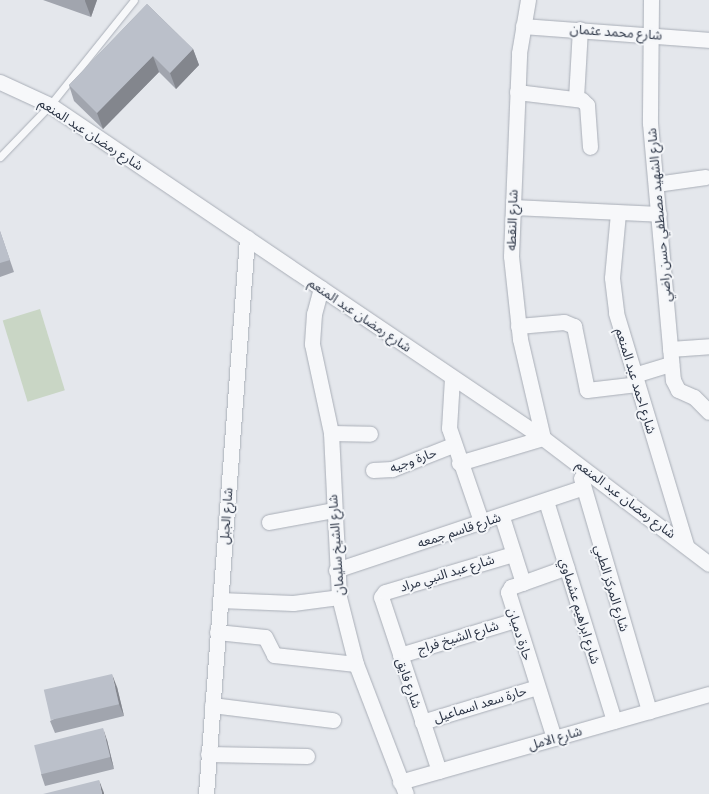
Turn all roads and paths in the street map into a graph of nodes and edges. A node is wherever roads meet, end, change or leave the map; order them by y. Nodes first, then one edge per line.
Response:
1 (134, 0) edge
2 (528, 0) edge
3 (651, 0) edge
4 (523, 26) junction
5 (580, 29) junction
6 (649, 33) junction
7 (709, 40) edge
8 (0, 82) edge
9 (518, 92) junction
10 (576, 98) junction
11 (50, 105) junction
12 (590, 146) dead end
13 (0, 157) edge
14 (706, 176) dead end
15 (656, 184) junction
16 (513, 207) junction
17 (618, 213) junction
18 (659, 214) junction
19 (248, 238) junction
20 (321, 288) junction
21 (518, 326) junction
22 (709, 346) edge
23 (671, 356) junction
24 (452, 378) junction
25 (636, 379) junction
26 (709, 412) edge
27 (331, 433) junction
28 (370, 434) dead end
29 (543, 438) junction
30 (453, 445) junction
31 (459, 463) junction
32 (580, 464) junction
33 (373, 470) dead end
34 (581, 488) junction
35 (546, 501) junction
36 (333, 510) junction
37 (502, 517) junction
38 (269, 522) dead end
39 (482, 524) junction
40 (686, 545) junction
41 (513, 554) junction
42 (709, 564) edge
43 (566, 567) junction
44 (336, 570) junction
45 (523, 583) junction
46 (382, 594) joint
47 (339, 597) junction
48 (220, 600) junction
49 (515, 620) junction
50 (217, 632) junction
51 (400, 655) junction
52 (356, 664) junction
53 (537, 687) junction
54 (709, 694) edge
55 (212, 704) junction
56 (649, 711) junction
57 (333, 720) dead end
58 (614, 721) junction
59 (422, 722) junction
60 (554, 738) junction
61 (208, 754) junction
62 (307, 756) dead end
63 (439, 771) junction
64 (403, 788) edge
65 (206, 794) edge

1 - 11 lane
2 - 4 street, شارع النقطه
3 - 6 street, شارع الشهيد مصطفي حسن راضي
4 - 5 street, شارع محمد عثمان
4 - 9 street, شارع النقطه
5 - 6 street, شارع محمد عثمان
5 - 10 street
6 - 7 street, شارع محمد عثمان
6 - 15 street, شارع الشهيد مصطفي حسن راضي
8 - 11 street, شارع رمضان عبد المنعم
9 - 10 street
9 - 16 street, شارع النقطه
10 - 12 street
11 - 13 lane
11 - 19 street, شارع رمضان عبد المنعم
14 - 15 street
15 - 18 street, شارع الشهيد مصطفي حسن راضي
16 - 17 street
16 - 21 street, شارع النقطه
17 - 18 street
17 - 25 street, شارع احمد عبد المنعم
18 - 23 street, شارع الشهيد مصطفي حسن راضي
19 - 20 street, شارع رمضان عبد المنعم
19 - 48 street, شارع الجبل
20 - 24 street, شارع رمضان عبد المنعم
20 - 27 street, شارع الشيخ سليمان
21 - 25 street
21 - 29 street, شارع النقطه
22 - 23 street
23 - 25 street
23 - 26 street, شارع الشهيد مصطفي حسن راضي
24 - 29 street, شارع رمضان عبد المنعم
24 - 30 street
25 - 40 street, شارع احمد عبد المنعم
27 - 28 street
27 - 36 street, شارع الشيخ سليمان
29 - 31 street
29 - 32 street, شارع رمضان عبد المنعم
30 - 31 street
30 - 33 street, حارة وجيه
31 - 39 street
32 - 34 street, شارع المركز الطبي
32 - 40 street, شارع رمضان عبد المنعم
34 - 35 street, شارع قاسم جمعه
34 - 56 street, شارع المركز الطبي
35 - 37 street, شارع قاسم جمعه
35 - 43 street, شارع ابراهيم عشماوي
36 - 38 street
36 - 44 street, شارع الشيخ سليمان
37 - 39 street, شارع قاسم جمعه
37 - 41 street
39 - 44 street, شارع قاسم جمعه
40 - 42 street, شارع رمضان عبد المنعم
41 - 45 street
41 - 46 street, شارع عبد النبي مراد
43 - 45 street, حارة دميان
43 - 58 street, شارع ابراهيم عشماوي
44 - 47 street, شارع الشيخ سليمان
45 - 49 street, حارة دميان
46 - 51 street, شارع فايق
47 - 48 street
47 - 52 street, شارع الشيخ سليمان
48 - 50 street, شارع الجبل
49 - 51 street, شارع الشيخ فراج
49 - 53 street, حارة دميان
50 - 52 street
50 - 55 street, شارع الجبل
51 - 59 street, شارع فايق
52 - 64 street, شارع الشيخ سليمان
53 - 59 street, حارة سعد اسماعيل
53 - 60 street, حارة دميان
54 - 56 street, شارع الامل
55 - 57 street
55 - 61 street, شارع الجبل
56 - 58 street, شارع الامل
58 - 60 street, شارع الامل
59 - 63 street, شارع فايق
60 - 63 street, شارع الامل
61 - 62 street
61 - 65 street, شارع الجبل
63 - 64 street, شارع الامل

